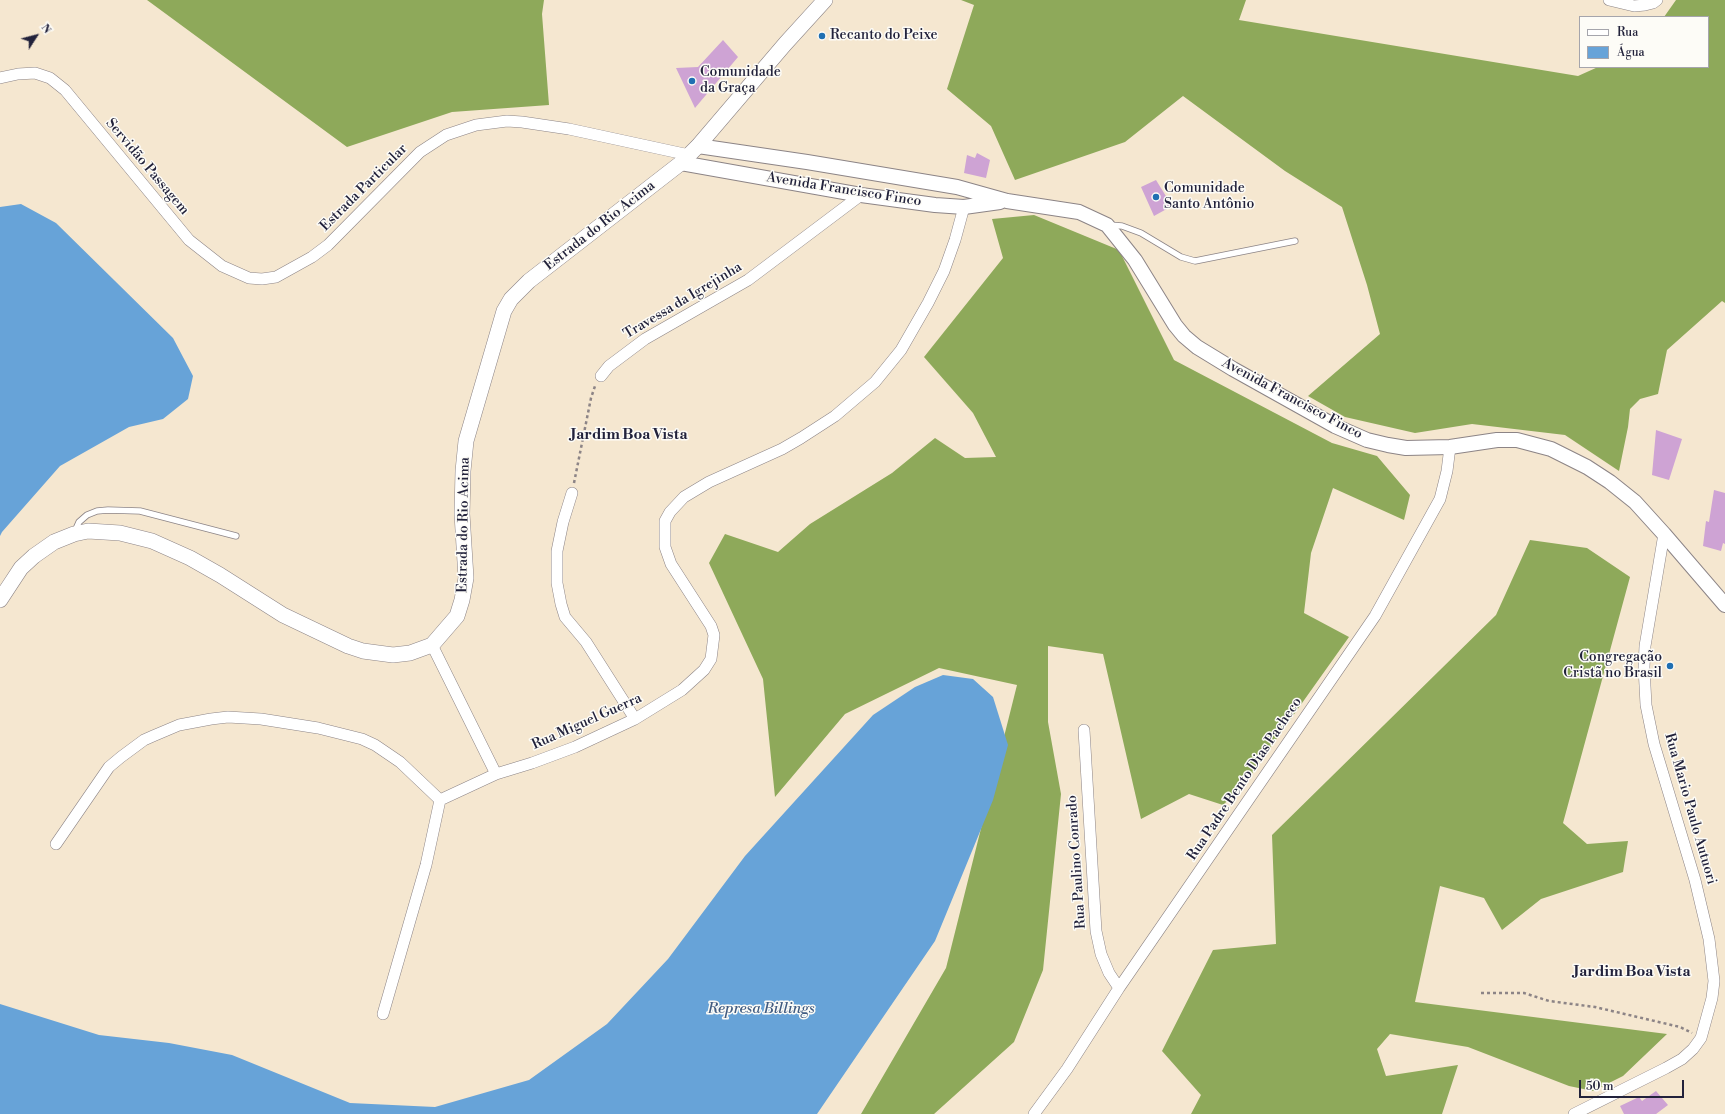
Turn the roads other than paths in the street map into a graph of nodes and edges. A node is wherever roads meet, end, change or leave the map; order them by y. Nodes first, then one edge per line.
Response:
1 (825, 0) edge
2 (1609, 0) edge
3 (1657, 0) edge
4 (0, 78) edge
5 (476, 125) joint
6 (689, 155) junction
7 (956, 187) junction
8 (861, 195) junction
9 (1007, 201) junction
10 (964, 207) junction
11 (1107, 224) junction
12 (1295, 241) dead end
13 (276, 277) joint
14 (601, 376) road end
15 (1450, 447) junction
16 (572, 493) road end
17 (74, 534) junction
18 (1664, 534) junction
19 (236, 536) dead end
20 (0, 600) edge
21 (1725, 605) edge
22 (432, 645) junction
23 (636, 719) junction
24 (1084, 730) dead end
25 (496, 774) junction
26 (440, 800) junction
27 (56, 844) dead end
28 (1119, 988) junction
29 (383, 1014) dead end
30 (1034, 1114) edge
31 (1574, 1114) edge

1 - 6 main road, Estrada do Rio Acima
2 - 3 street
4 - 13 street, Servidão Passagem
5 - 6 street, Avenida Francisco Finco
5 - 13 street, Estrada Particular
6 - 7 street, Avenida Francisco Finco
6 - 8 street, Avenida Francisco Finco
6 - 22 main road, Estrada do Rio Acima
7 - 9 street, Avenida Francisco Finco
7 - 10 street
8 - 10 street, Avenida Francisco Finco
8 - 14 street, Travessa da Igrejinha
9 - 10 street, Avenida Francisco Finco
9 - 11 street, Avenida Francisco Finco
10 - 23 street, Rua Miguel Guerra
11 - 12 lane
11 - 15 street, Avenida Francisco Finco
15 - 18 street, Avenida Francisco Finco
15 - 28 street, Rua Padre Bento Dias Pacheco
16 - 23 street
17 - 19 lane
17 - 20 main road
17 - 22 main road
18 - 21 street, Avenida Francisco Finco
18 - 31 street, Rua Mario Paulo Autuori
22 - 25 street
23 - 25 street, Rua Miguel Guerra
24 - 28 street, Rua Paulino Conrado
25 - 26 street, Rua Miguel Guerra
26 - 27 street
26 - 29 street
28 - 30 street, Rua Padre Bento Dias Pacheco

